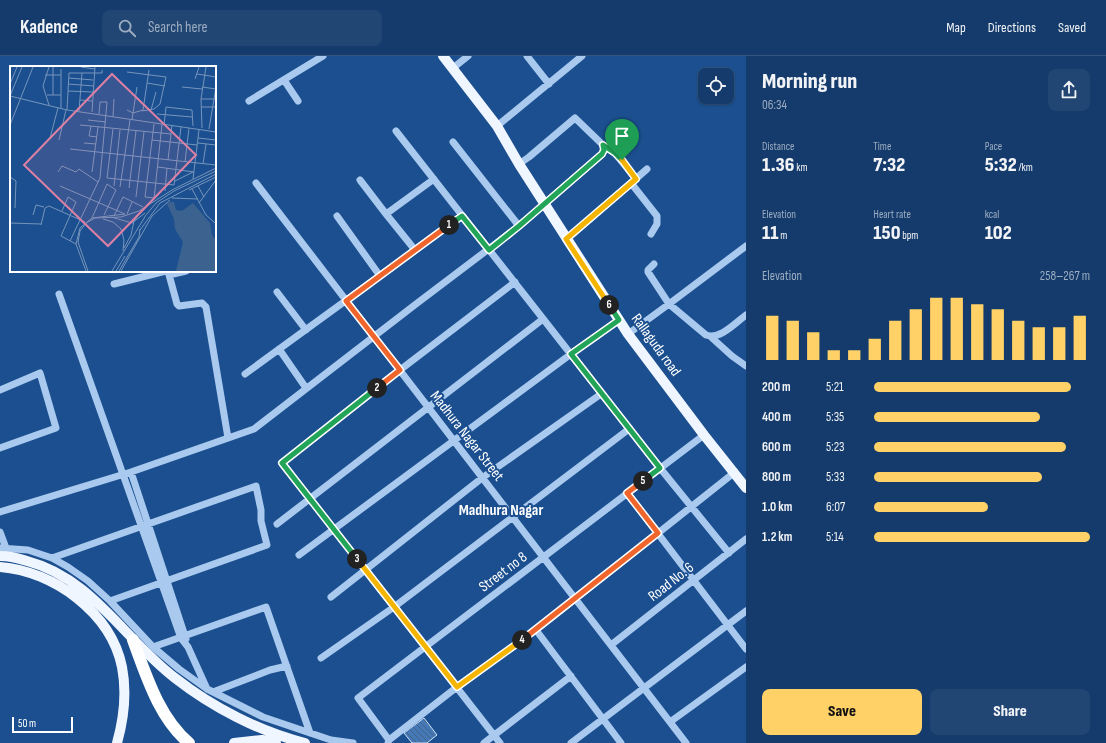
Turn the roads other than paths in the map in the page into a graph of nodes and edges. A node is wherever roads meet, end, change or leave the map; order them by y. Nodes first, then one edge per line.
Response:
1 (323, 56) edge
2 (443, 56) edge
3 (468, 56) edge
4 (527, 56) edge
5 (582, 56) edge
6 (453, 68) junction
7 (284, 80) junction
8 (549, 84) junction
9 (249, 101) dead end
10 (298, 101) dead end
11 (498, 126) junction
12 (396, 132) dead end
13 (453, 142) dead end
14 (603, 145) junction
15 (519, 164) junction
16 (647, 169) dead end
17 (434, 179) junction
18 (360, 180) dead end
19 (634, 181) junction
20 (256, 183) dead end
21 (544, 205) junction
22 (386, 214) junction
23 (337, 216) dead end
24 (462, 216) junction
25 (519, 226) junction
26 (652, 234) dead end
27 (566, 239) junction
28 (746, 246) edge
29 (415, 250) junction
30 (489, 250) junction
31 (654, 264) dead end
32 (167, 272) edge
33 (380, 276) junction
34 (515, 282) junction
35 (114, 284) dead end
36 (277, 292) dead end
37 (59, 294) dead end
38 (346, 301) junction
39 (668, 304) junction
40 (746, 315) edge
41 (543, 319) junction
42 (619, 320) junction
43 (306, 330) junction
44 (628, 334) junction
45 (374, 336) junction
46 (711, 337) junction
47 (278, 350) junction
48 (571, 354) junction
49 (746, 366) edge
50 (400, 370) junction
51 (245, 374) dead end
52 (306, 388) junction
53 (0, 390) edge
54 (602, 394) junction
55 (429, 408) junction
56 (629, 429) junction
57 (704, 435) junction
58 (228, 438) junction
59 (454, 440) junction
60 (0, 448) edge
61 (660, 468) junction
62 (735, 472) junction
63 (127, 473) junction
64 (482, 478) junction
65 (745, 485) edge
66 (627, 493) junction
67 (310, 499) junction
68 (691, 506) junction
69 (0, 512) edge
70 (513, 517) junction
71 (277, 524) dead end
72 (145, 525) junction
73 (334, 529) junction
74 (0, 532) edge
75 (658, 533) junction
76 (746, 539) edge
77 (2, 551) edge
78 (729, 553) junction
79 (299, 555) dead end
80 (543, 557) junction
81 (52, 558) junction
82 (0, 567) edge
83 (365, 570) junction
84 (694, 580) junction
85 (164, 582) junction
86 (331, 597) dead end
87 (575, 599) junction
88 (110, 601) junction
89 (394, 607) junction
90 (746, 611) edge
91 (728, 624) junction
92 (536, 630) junction
93 (183, 637) junction
94 (133, 640) junction
95 (611, 645) junction
96 (153, 646) junction
97 (425, 647) junction
98 (746, 649) edge
99 (321, 658) dead end
100 (287, 666) junction
101 (746, 667) edge
102 (571, 676) junction
103 (457, 687) junction
104 (644, 688) junction
105 (210, 691) junction
106 (603, 719) junction
107 (670, 722) junction
108 (310, 733) junction
109 (494, 735) junction
110 (389, 741) edge
111 (118, 743) edge
112 (189, 743) edge
113 (234, 743) edge
114 (276, 743) edge
115 (305, 743) edge
116 (353, 743) edge
117 (484, 743) edge
118 (500, 743) edge
119 (571, 743) edge
120 (621, 743) edge
121 (686, 743) edge

1 - 7 street
2 - 6 main road, Rallaguda road
3 - 6 street
4 - 8 street
5 - 8 street
6 - 11 main road, Rallaguda road
7 - 9 street
7 - 10 street
8 - 11 street
11 - 15 main road, Rallaguda road
12 - 17 street
13 - 25 street
14 - 15 street
14 - 19 street
14 - 21 street
15 - 21 main road, Rallaguda road
16 - 19 street
17 - 22 street
17 - 24 street
18 - 22 street
19 - 26 street
19 - 27 street
20 - 38 street, Madhura Nagar Street
21 - 25 street
21 - 27 main road, Rallaguda road
22 - 29 street
23 - 33 street
24 - 29 street
24 - 30 street
25 - 30 street
27 - 42 main road, Rallaguda road
28 - 39 street
29 - 33 street
30 - 34 street
30 - 45 street
31 - 39 street
32 - 35 street
32 - 58 street
33 - 38 street
34 - 41 street
34 - 50 street
36 - 43 street
37 - 63 street
38 - 43 street
38 - 45 street, Madhura Nagar Street
39 - 44 street
39 - 46 street
40 - 46 street
41 - 48 street
41 - 55 street
42 - 44 main road, Rallaguda road
42 - 48 street
43 - 47 street
44 - 57 main road, Rallaguda road
45 - 50 street, Madhura Nagar Street
45 - 52 street
46 - 49 street
47 - 51 street
47 - 52 street
48 - 54 street
48 - 59 street
50 - 55 street, Madhura Nagar Street
50 - 67 street
52 - 58 street
53 - 60 street
54 - 56 street
54 - 64 street
55 - 59 street, Madhura Nagar Street
55 - 67 street
56 - 61 street
56 - 70 street
57 - 61 street, Street no 8
57 - 62 main road, Rallaguda road
58 - 63 street
59 - 64 street, Madhura Nagar Street
59 - 73 street
61 - 66 street, Street no 8
61 - 68 street
62 - 65 main road, Rallaguda road
62 - 68 street
63 - 69 street
63 - 72 street
64 - 70 street, Madhura Nagar Street
64 - 83 street
66 - 75 street
66 - 80 street, Street no 8
67 - 71 street
67 - 73 street
68 - 75 street
68 - 78 street
70 - 80 street, Madhura Nagar Street
70 - 89 street
72 - 81 street
72 - 85 street
72 - 85 street
73 - 79 street
73 - 83 street
74 - 77 street
75 - 84 street
75 - 87 street
76 - 78 street, Road No. 6
77 - 81 street
77 - 94 main road
78 - 84 street, Road No. 6
80 - 87 street, Madhura Nagar Street
80 - 97 street, Street no 8
81 - 88 street
82 - 111 main road
83 - 86 street
83 - 89 street
84 - 91 street
84 - 95 street, Road No. 6
85 - 88 street
85 - 93 street
87 - 92 street
87 - 95 street, Madhura Nagar Street
88 - 96 street
89 - 97 street
89 - 99 street
90 - 91 street
91 - 98 street
91 - 104 street
92 - 102 street
92 - 103 street
93 - 96 street
93 - 100 street
93 - 105 street
94 - 112 highway
94 - 115 main road
95 - 104 street, Madhura Nagar Street
96 - 105 street
97 - 103 street
97 - 110 street, Street no 8
100 - 105 street
100 - 108 street
101 - 107 street
102 - 106 street
102 - 109 street
103 - 109 street
103 - 110 street
104 - 106 street
104 - 107 street, Madhura Nagar Street
105 - 108 street
106 - 119 street
106 - 120 street
107 - 121 street, Madhura Nagar Street
108 - 116 street
109 - 117 street
109 - 118 street
113 - 114 main road

